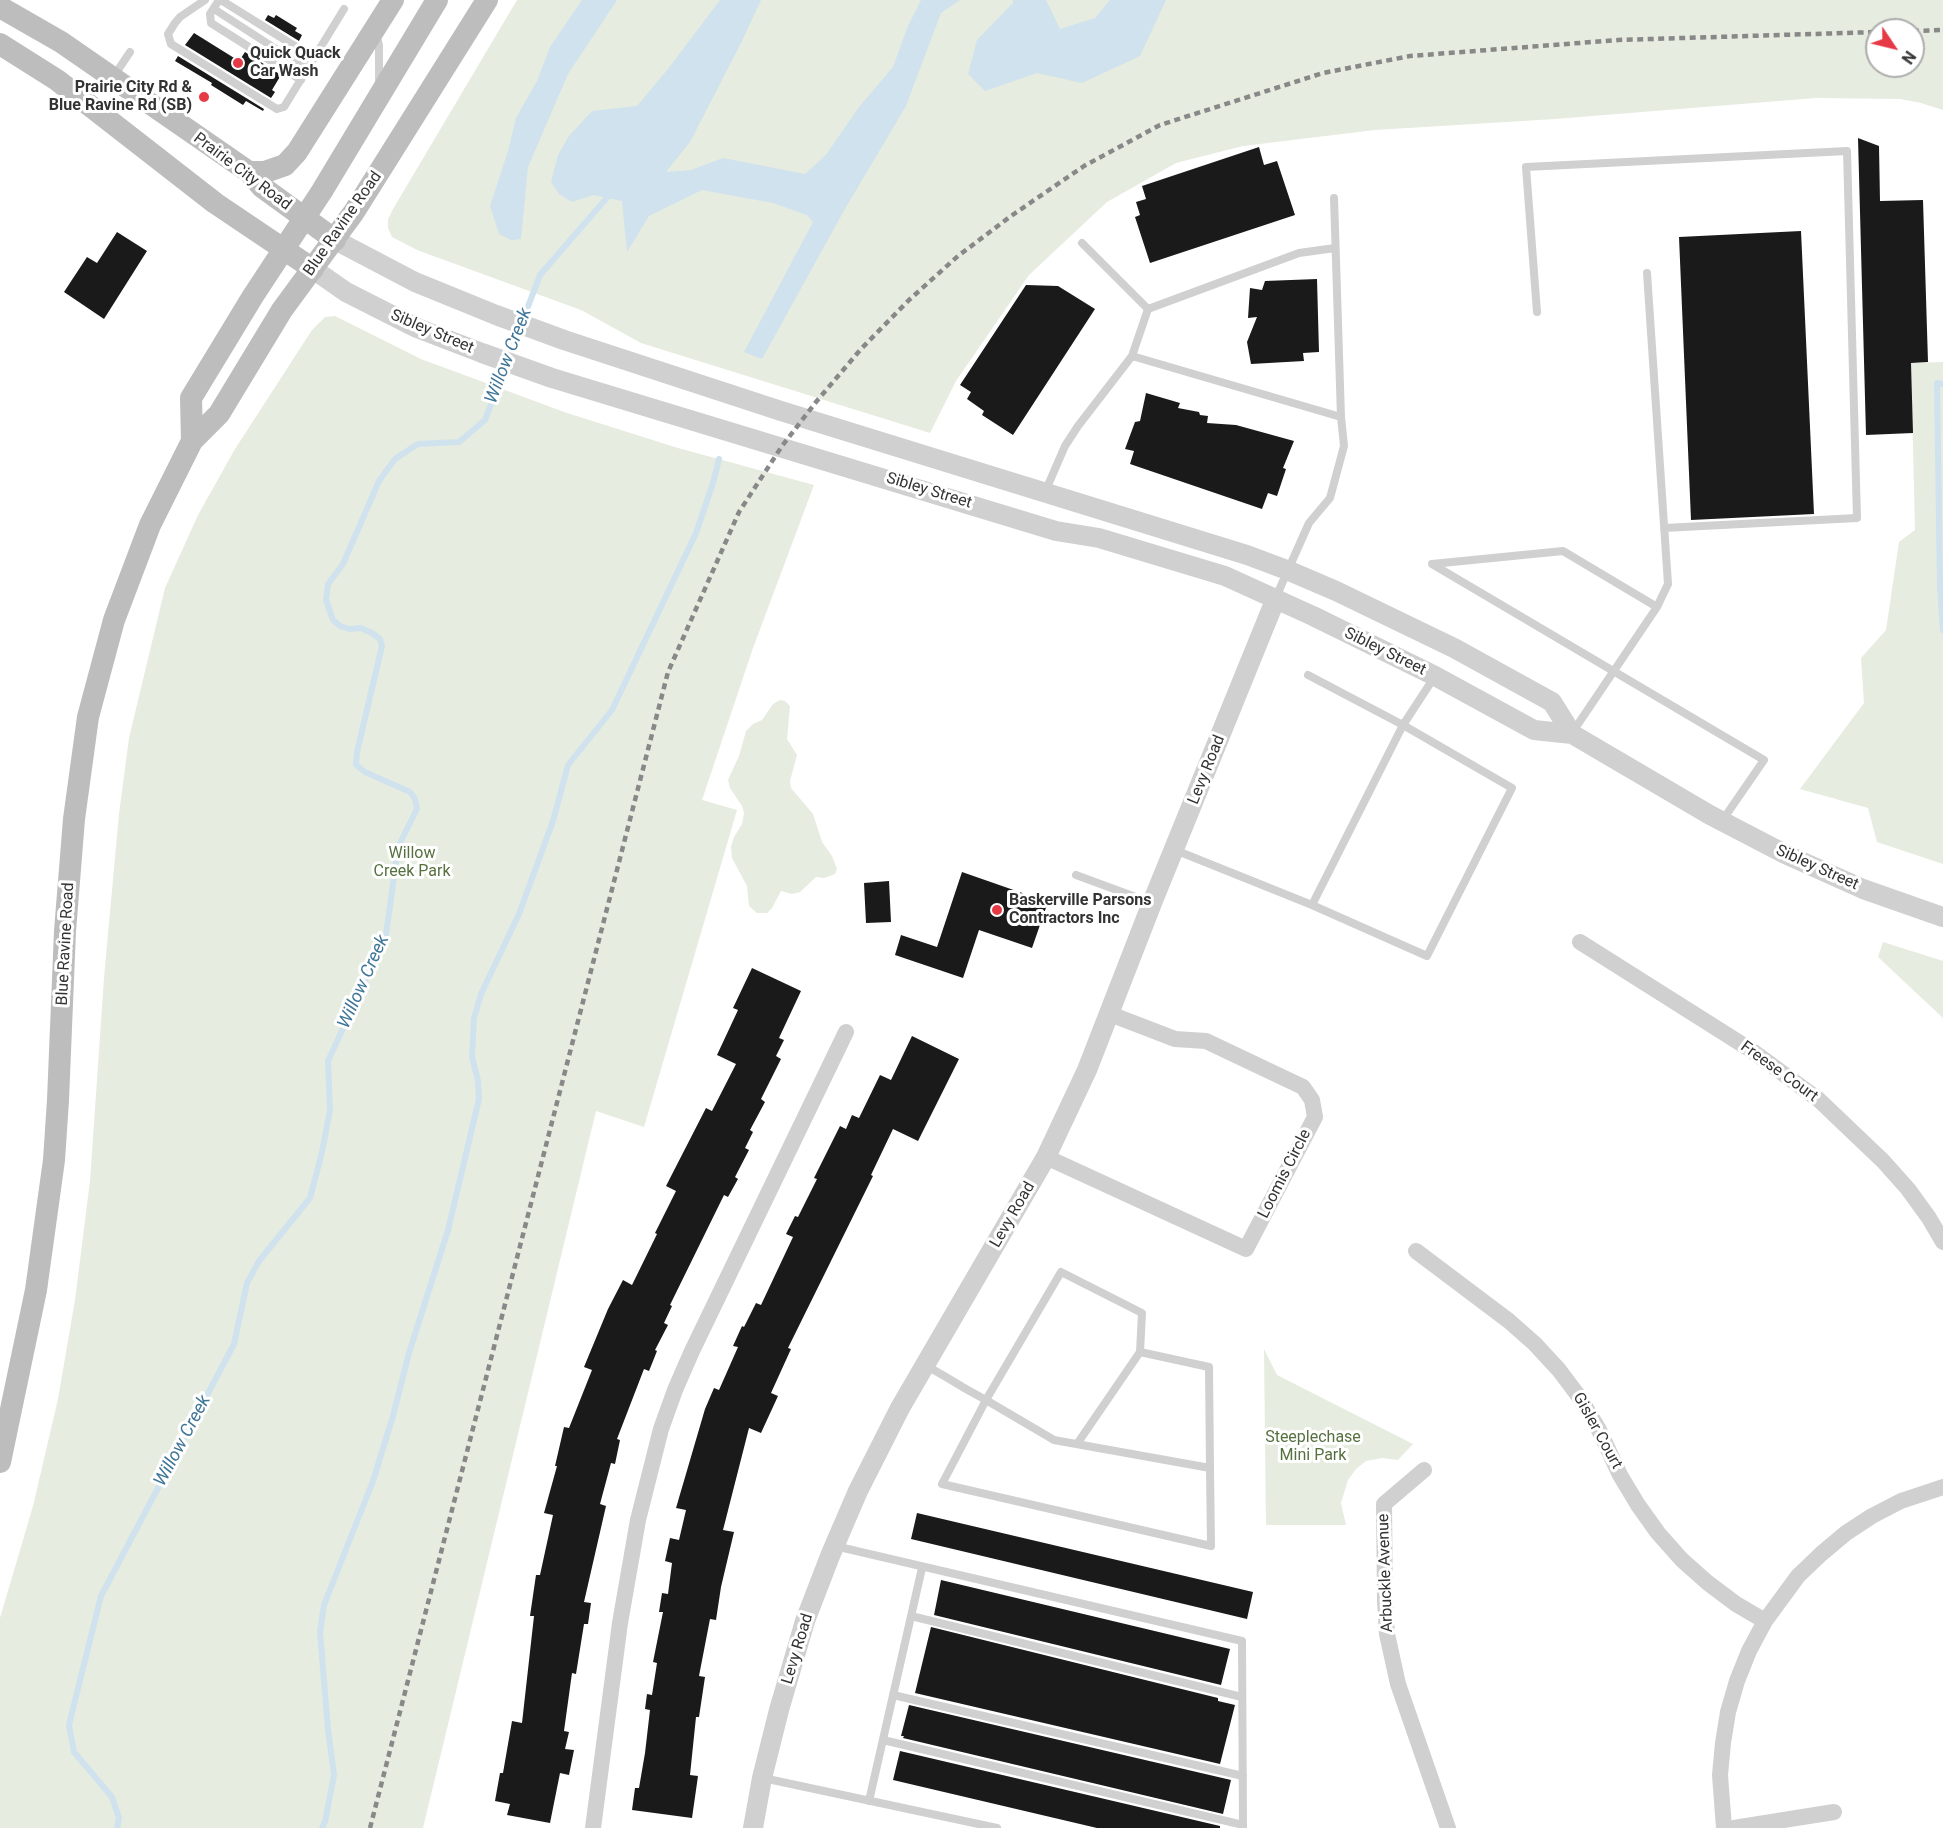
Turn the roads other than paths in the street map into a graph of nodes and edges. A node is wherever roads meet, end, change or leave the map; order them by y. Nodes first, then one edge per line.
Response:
1 (205, 0) edge
2 (220, 0) edge
3 (393, 0) edge
4 (437, 0) edge
5 (487, 0) edge
6 (0, 7) edge
7 (214, 9) junction
8 (344, 9) dead end
9 (374, 28) junction
10 (0, 44) edge
11 (130, 52) dead end
12 (314, 58) junction
13 (308, 69) junction
14 (113, 78) junction
15 (301, 80) junction
16 (379, 98) junction
17 (249, 172) junction
18 (1334, 198) dead end
19 (304, 218) junction
20 (335, 240) junction
21 (1082, 243) dead end
22 (1335, 248) junction
23 (284, 249) junction
24 (313, 269) junction
25 (1647, 273) dead end
26 (1148, 309) junction
27 (1537, 312) dead end
28 (1132, 356) junction
29 (1341, 417) junction
30 (192, 441) junction
31 (1045, 492) junction
32 (1664, 528) junction
33 (1287, 570) junction
34 (1276, 598) junction
35 (1657, 607) junction
36 (1615, 671) junction
37 (1308, 675) dead end
38 (1435, 676) junction
39 (1403, 725) junction
40 (1572, 734) junction
41 (1722, 821) junction
42 (1174, 850) junction
43 (1076, 875) dead end
44 (1152, 903) junction
45 (1312, 905) junction
46 (1943, 917) edge
47 (1580, 942) dead end
48 (1110, 1014) junction
49 (846, 1032) dead end
50 (1046, 1158) junction
51 (1943, 1242) edge
52 (1416, 1251) dead end
53 (1140, 1352) junction
54 (925, 1365) junction
55 (986, 1400) junction
56 (1077, 1444) junction
57 (0, 1462) edge
58 (1210, 1468) junction
59 (1424, 1470) dead end
60 (1943, 1486) edge
61 (834, 1546) junction
62 (922, 1568) junction
63 (911, 1616) junction
64 (1765, 1621) junction
65 (893, 1695) junction
66 (1242, 1697) junction
67 (883, 1740) junction
68 (1243, 1776) junction
69 (762, 1778) junction
70 (869, 1801) junction
71 (1834, 1812) dead end
72 (1243, 1826) edge
73 (593, 1828) edge
74 (753, 1828) edge
75 (997, 1828) edge
76 (1448, 1828) edge
77 (1724, 1828) edge
78 (1734, 1828) edge

1 - 15 lane
2 - 7 lane
2 - 12 lane
3 - 9 main road
4 - 16 main road, Blue Ravine Road
5 - 20 main road, Blue Ravine Road
6 - 14 main road, Prairie City Road
7 - 13 lane
7 - 15 lane
8 - 12 lane
9 - 16 lane
9 - 17 main road
10 - 23 main road
11 - 14 lane
12 - 13 lane
13 - 15 lane
14 - 17 main road, Prairie City Road
16 - 19 main road, Blue Ravine Road
17 - 19 main road, Prairie City Road
18 - 22 lane
19 - 20 main road, Sibley Street
19 - 23 main road, Blue Ravine Road
20 - 24 main road, Blue Ravine Road
20 - 31 street, Sibley Street
21 - 26 lane
22 - 26 lane
22 - 29 lane
23 - 24 main road, Sibley Street
23 - 30 main road, Blue Ravine Road
24 - 30 main road, Blue Ravine Road
24 - 34 street, Sibley Street
25 - 32 lane
26 - 28 lane
27 - 32 lane
28 - 29 lane
28 - 31 lane
29 - 33 lane
30 - 57 main road, Blue Ravine Road
31 - 33 street, Sibley Street
32 - 35 lane
33 - 34 lane
33 - 40 street, Sibley Street
34 - 38 street, Sibley Street
34 - 42 street, Levy Road
35 - 36 lane
35 - 36 lane
36 - 40 lane
36 - 41 lane
37 - 39 lane
38 - 39 lane
38 - 40 street, Sibley Street
39 - 45 lane
39 - 45 lane
40 - 41 street, Sibley Street
41 - 46 street, Sibley Street
42 - 44 street, Levy Road
42 - 45 lane
43 - 44 lane
44 - 48 street, Levy Road
47 - 51 street, Freese Court
48 - 50 street, Levy Road
48 - 50 street, Loomis Circle
49 - 73 street
50 - 54 street, Levy Road
52 - 64 street, Gisler Court
53 - 55 lane
53 - 56 lane
53 - 58 lane
54 - 55 lane
54 - 61 street, Levy Road
55 - 56 lane
55 - 58 lane
56 - 58 lane
59 - 76 street, Arbuckle Avenue
60 - 64 street
61 - 62 lane
61 - 69 street, Levy Road
62 - 63 lane
62 - 66 lane
63 - 65 lane
63 - 66 lane
64 - 77 street
65 - 67 lane
65 - 68 lane
66 - 68 lane
67 - 70 lane
67 - 72 lane
68 - 72 lane
69 - 70 lane
69 - 74 street, Levy Road
70 - 75 lane
71 - 78 street

